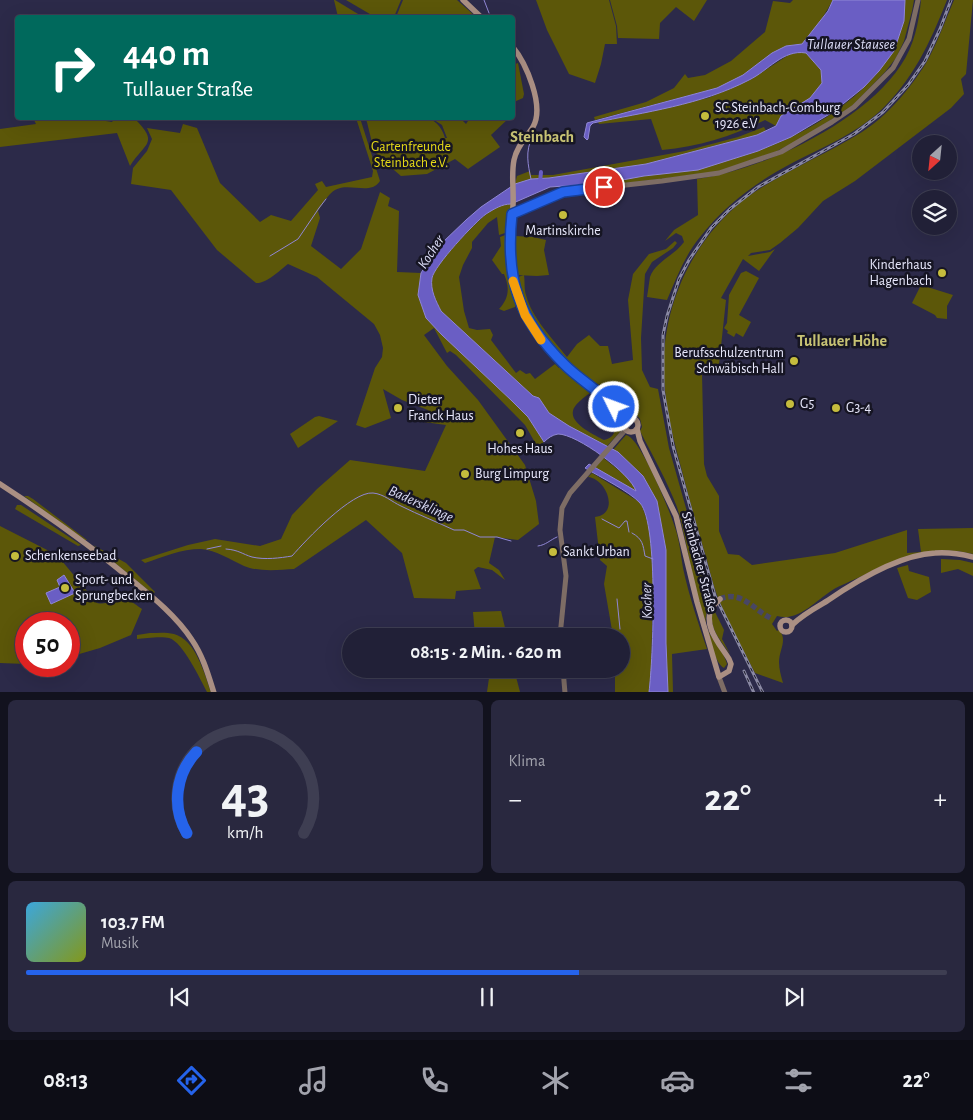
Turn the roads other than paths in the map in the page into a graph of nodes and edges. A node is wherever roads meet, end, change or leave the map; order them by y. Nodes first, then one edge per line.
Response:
1 (463, 0) edge
2 (918, 0) edge
3 (479, 15) edge
4 (515, 51) edge
5 (512, 214) junction
6 (627, 427) junction
7 (637, 429) junction
8 (640, 441) junction
9 (0, 484) edge
10 (973, 557) edge
11 (720, 599) dead end
12 (791, 623) junction
13 (560, 628) edge
14 (719, 677) junction
15 (564, 678) edge
16 (214, 692) edge
17 (565, 692) edge
18 (725, 692) edge

1 - 3 main road
2 - 5 street
4 - 5 main road, Steinbacher Straße
5 - 6 main road, Steinbacher Straße
6 - 7 main road
6 - 7 main road
6 - 8 main road, Steinbacher Straße
6 - 13 street
7 - 8 main road, Steinbacher Straße
8 - 14 main road, Steinbacher Straße
9 - 16 main road
10 - 12 main road
11 - 14 main road, bridge
12 - 12 main road
14 - 18 street, Steinbacher Straße
15 - 17 street

